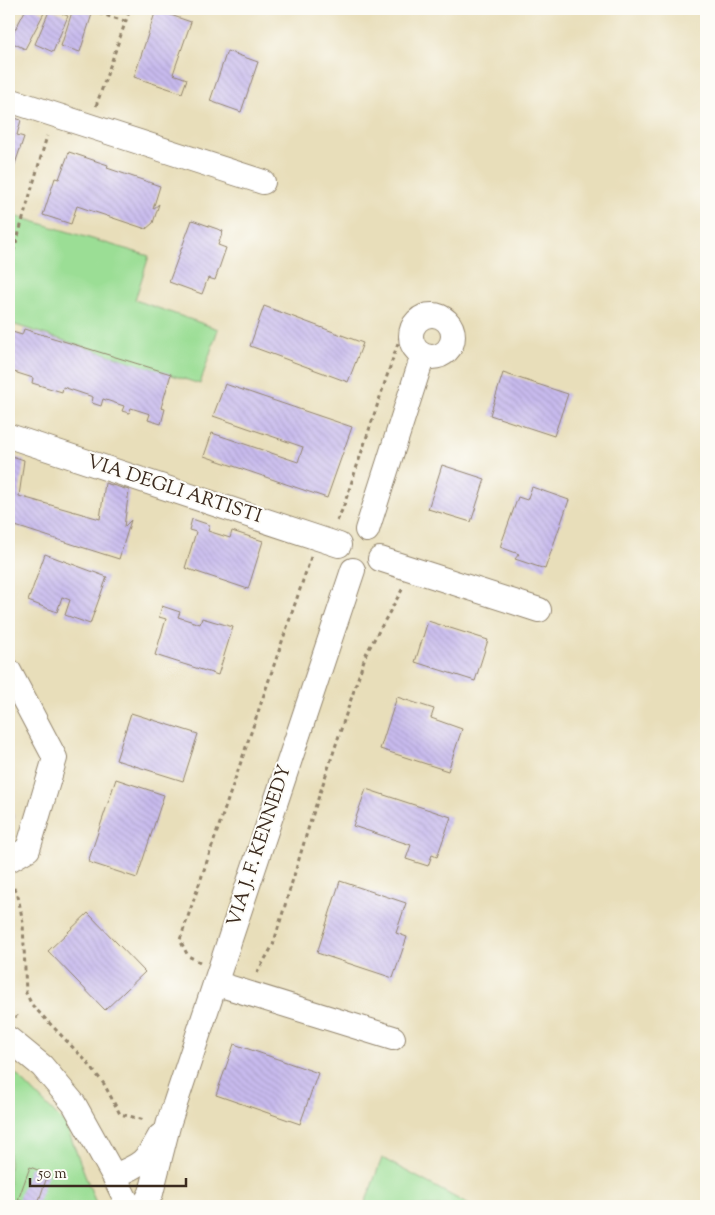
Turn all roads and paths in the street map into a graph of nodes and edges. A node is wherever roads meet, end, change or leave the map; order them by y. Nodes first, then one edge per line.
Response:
1 (94, 9) edge
2 (130, 9) edge
3 (125, 21) junction
4 (9, 100) edge
5 (54, 115) junction
6 (90, 126) junction
7 (263, 182) dead end
8 (9, 267) edge
9 (404, 325) dead end
10 (422, 355) dead end
11 (9, 436) edge
12 (367, 530) junction
13 (329, 541) junction
14 (380, 559) junction
15 (353, 570) junction
16 (413, 570) junction
17 (539, 610) dead end
18 (9, 671) edge
19 (9, 860) edge
20 (9, 879) edge
21 (209, 973) junction
22 (246, 993) junction
23 (392, 1038) dead end
24 (9, 1040) edge
25 (158, 1121) junction
26 (114, 1176) junction
27 (129, 1206) edge
28 (144, 1206) edge

1 - 3 path
2 - 3 path
3 - 6 path
4 - 5 street
5 - 6 street
5 - 8 path
6 - 7 street
9 - 13 path
10 - 12 street
11 - 13 street, VIA DEGLI ARTISTI
12 - 13 street
12 - 14 street
13 - 15 street
13 - 21 path
14 - 15 street
14 - 16 street
15 - 21 street, VIA J. F. KENNEDY
16 - 17 street
16 - 22 path
18 - 19 street
20 - 25 path
21 - 22 street
21 - 25 street, VIA J. F. KENNEDY
22 - 23 street
24 - 26 street
25 - 26 street
25 - 28 street
26 - 27 street

